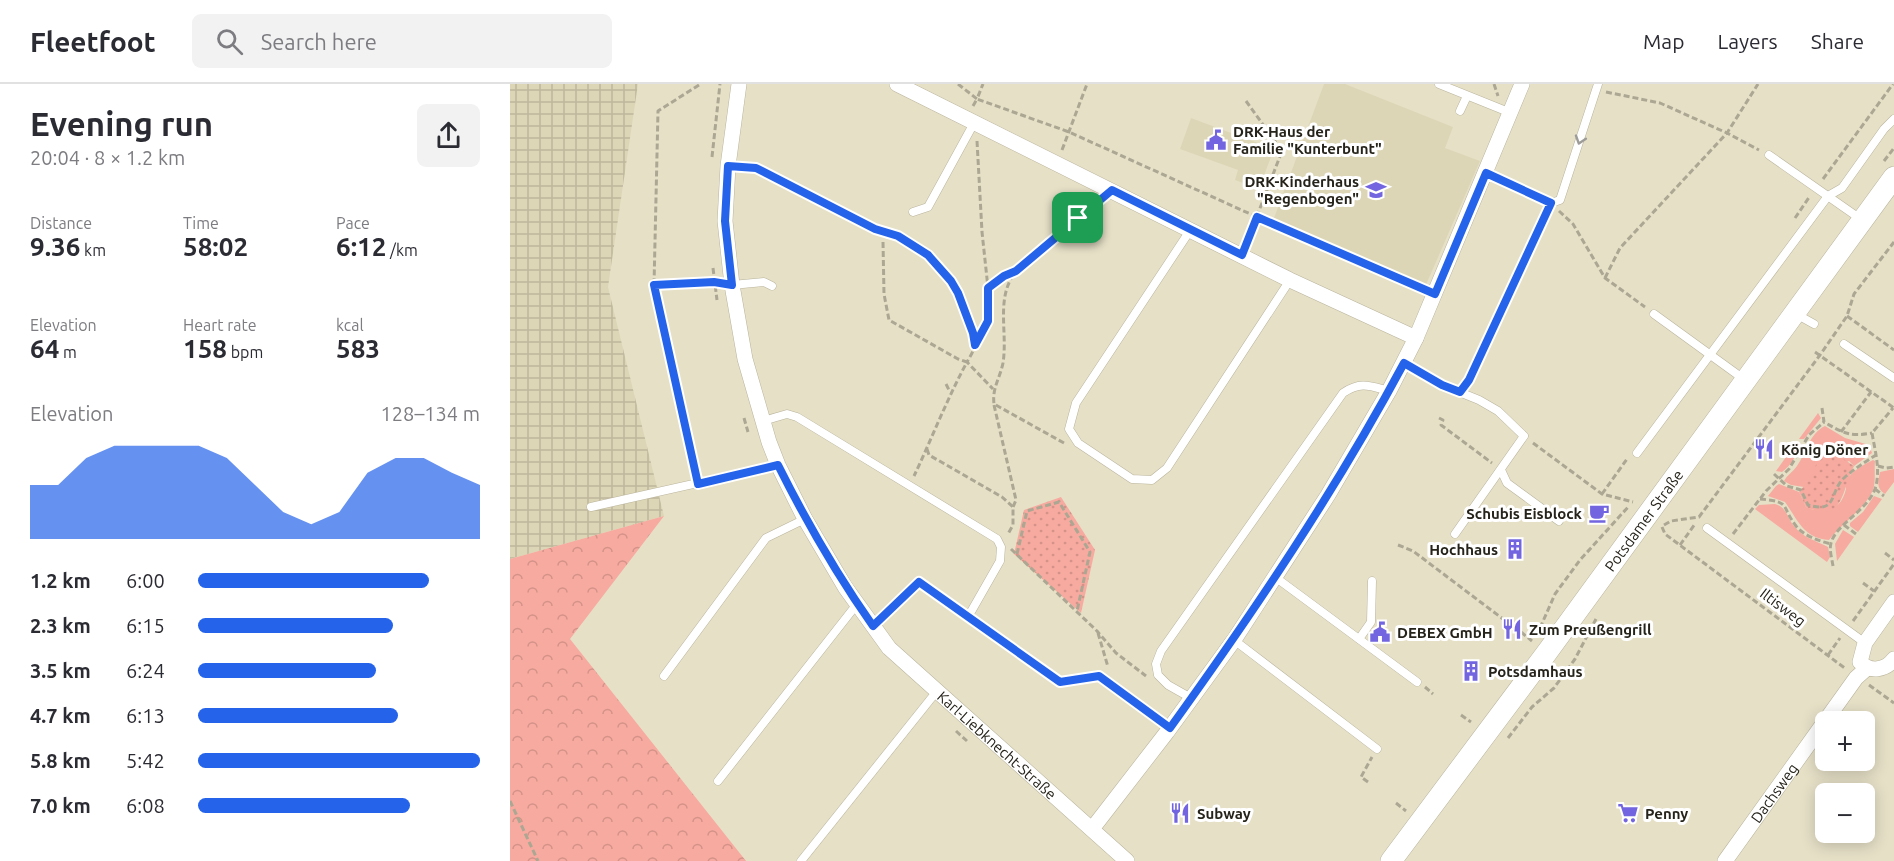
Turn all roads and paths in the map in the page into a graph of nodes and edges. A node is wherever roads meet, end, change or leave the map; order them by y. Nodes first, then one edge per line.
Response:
1 (720, 84) edge
2 (739, 84) edge
3 (897, 84) edge
4 (958, 84) edge
5 (983, 84) edge
6 (1087, 84) edge
7 (1439, 84) edge
8 (1522, 84) edge
9 (1758, 84) edge
10 (699, 85) edge
11 (1597, 87) edge
12 (1467, 96) junction
13 (977, 99) junction
14 (1246, 101) dead end
15 (1460, 111) dead end
16 (1511, 113) junction
17 (1894, 119) edge
18 (974, 123) junction
19 (1069, 132) junction
20 (1727, 133) junction
21 (1770, 155) joint
22 (711, 163) dead end
23 (1057, 163) junction
24 (728, 166) junction
25 (1486, 173) junction
26 (1894, 177) edge
27 (1112, 190) junction
28 (1828, 196) junction
29 (1551, 203) junction
30 (913, 212) dead end
31 (1257, 217) junction
32 (1863, 220) junction
33 (1191, 229) junction
34 (883, 231) junction
35 (898, 236) joint
36 (1894, 242) edge
37 (1242, 255) junction
38 (712, 259) dead end
39 (1016, 271) junction
40 (1605, 278) junction
41 (1290, 280) junction
42 (714, 282) junction
43 (654, 285) junction
44 (732, 285) junction
45 (771, 286) dead end
46 (988, 288) junction
47 (1435, 294) junction
48 (718, 303) dead end
49 (1654, 314) joint
50 (1795, 314) junction
51 (1847, 316) junction
52 (1814, 324) dead end
53 (1416, 338) junction
54 (1844, 344) dead end
55 (975, 345) junction
56 (1894, 350) edge
57 (1815, 352) dead end
58 (1710, 354) junction
59 (1820, 355) junction
60 (968, 362) junction
61 (1404, 363) junction
62 (1894, 378) edge
63 (1746, 380) junction
64 (946, 384) dead end
65 (993, 389) junction
66 (1389, 391) junction
67 (950, 392) junction
68 (1460, 392) junction
69 (1871, 392) junction
70 (994, 404) junction
71 (1822, 408) dead end
72 (1894, 408) edge
73 (743, 415) dead end
74 (1439, 418) dead end
75 (763, 421) junction
76 (1824, 422) junction
77 (1841, 432) junction
78 (1872, 433) junction
79 (1524, 436) junction
80 (750, 437) dead end
81 (1797, 441) dead end
82 (1078, 444) junction
83 (1803, 444) junction
84 (927, 449) junction
85 (1637, 453) dead end
86 (1876, 455) junction
87 (778, 465) junction
88 (1878, 466) junction
89 (1894, 467) edge
90 (1501, 470) junction
91 (1774, 474) dead end
92 (1779, 480) junction
93 (698, 484) junction
94 (909, 487) junction
95 (1875, 489) junction
96 (1884, 496) dead end
97 (1760, 498) junction
98 (1633, 502) dead end
99 (591, 507) dead end
100 (1013, 507) junction
101 (1699, 517) junction
102 (805, 519) junction
103 (1559, 521) dead end
104 (1844, 525) junction
105 (1662, 526) junction
106 (1707, 528) dead end
107 (1455, 534) dead end
108 (1856, 534) dead end
109 (1655, 535) dead end
110 (1727, 542) junction
111 (1003, 544) junction
112 (1831, 544) junction
113 (1398, 545) dead end
114 (1680, 546) junction
115 (1885, 553) dead end
116 (1017, 554) junction
117 (1894, 562) edge
118 (1833, 566) dead end
119 (1275, 577) junction
120 (1372, 581) dead end
121 (1863, 583) dead end
122 (1874, 591) junction
123 (1894, 602) edge
124 (857, 604) junction
125 (1077, 611) junction
126 (1601, 613) dead end
127 (968, 617) junction
128 (1503, 619) dead end
129 (873, 626) junction
130 (1847, 629) junction
131 (1097, 631) junction
132 (1521, 632) dead end
133 (1359, 639) junction
134 (1234, 640) junction
135 (1534, 642) dead end
136 (1865, 643) junction
137 (1828, 655) junction
138 (1893, 663) edge
139 (1862, 673) junction
140 (664, 676) dead end
141 (1151, 681) dead end
142 (1417, 681) dead end
143 (1113, 686) junction
144 (937, 691) junction
145 (1894, 697) edge
146 (1191, 698) junction
147 (1892, 702) edge
148 (1461, 715) dead end
149 (1475, 725) dead end
150 (952, 727) dead end
151 (1170, 728) junction
152 (969, 743) dead end
153 (1504, 743) dead end
154 (1377, 749) joint
155 (718, 781) dead end
156 (1368, 782) dead end
157 (510, 801) edge
158 (1395, 803) dead end
159 (1410, 814) dead end
160 (1092, 829) junction
161 (538, 861) edge
162 (801, 861) edge
163 (1127, 861) edge
164 (1390, 861) edge
165 (1725, 861) edge

1 - 22 path
2 - 24 street, Karl-Liebknecht-Straße
3 - 18 street
4 - 13 path
5 - 13 path
6 - 19 path
7 - 12 lane
8 - 16 street
9 - 20 path
10 - 43 path
11 - 20 path
11 -> 29 lane
12 - 15 lane
12 - 16 lane
13 - 18 path
13 - 19 path
14 - 31 path
16 - 25 street
17 - 28 lane
18 - 23 street
18 - 30 lane
18 - 46 path
19 - 23 path
19 - 31 path
20 - 21 path
20 - 40 path
21 - 28 lane
23 - 27 street
24 - 34 lane
24 - 44 street, Karl-Liebknecht-Straße
25 - 29 path
25 - 47 street
26 - 32 main road, Potsdamer Straße
27 - 33 street
27 - 39 path
28 - 32 lane
28 - 58 lane
29 - 40 path
29 - 68 lane
31 - 37 path
31 - 47 path
32 - 50 main road, Potsdamer Straße
33 - 37 street
33 - 82 lane
34 - 35 lane
34 - 60 path
35 - 55 path
36 - 51 path
37 - 41 street
38 - 42 path
39 - 46 path
39 - 65 path
40 - 49 path
41 - 53 street
41 - 82 lane
42 - 43 path
42 - 44 path
42 - 48 path
43 - 93 path
44 - 45 lane
44 - 75 street, Karl-Liebknecht-Straße
46 - 55 path
47 - 53 street
49 - 58 lane
50 - 52 lane
50 - 63 main road, Potsdamer Straße
51 - 56 path
51 - 59 path
53 - 61 street
54 - 62 lane
55 - 60 path
57 - 59 path
58 - 63 lane
58 - 85 lane
59 - 69 path
59 - 101 path
60 - 65 path
60 - 67 path
61 - 66 street
61 - 68 lane
63 - 164 main road, Potsdamer Straße
64 - 67 path
65 - 70 path
66 - 119 street
66 - 146 lane
67 - 84 path
68 - 79 lane
69 - 72 path
69 - 77 path
70 - 82 path
70 - 100 path
71 - 76 path
72 - 78 path
73 - 80 path
74 - 90 path
75 - 87 street, Karl-Liebknecht-Straße
75 - 94 lane
76 - 77 path
76 - 83 path
77 - 78 path
78 - 86 path
79 - 90 lane
79 - 98 path
81 - 83 path
83 - 92 path
84 - 94 path
84 - 100 path
86 - 88 path
86 - 92 path
87 - 93 lane
87 - 102 street, Karl-Liebknecht-Straße
88 - 89 path
88 - 95 path
90 - 103 lane
90 - 107 lane
91 - 92 path
92 - 97 path
93 - 99 lane
94 - 111 lane
95 - 96 path
95 - 104 path
97 - 110 path
97 - 112 path
100 - 111 path
101 - 105 path
101 - 114 path
102 - 124 street, Karl-Liebknecht-Straße
102 - 140 lane
104 - 108 path
104 - 112 path
105 - 109 path
105 - 114 path, Iltisweg
106 - 110 lane
110 - 130 lane
111 - 116 path
111 - 127 lane
112 - 118 path
113 - 128 path
114 - 137 path, Iltisweg
115 - 117 path
116 - 125 path
116 - 125 path
117 - 122 path
119 - 133 lane
119 - 134 street
120 - 133 lane
121 - 122 path
122 - 130 path
123 - 136 street
124 - 129 street, Karl-Liebknecht-Straße
124 - 155 lane
125 - 131 path
126 - 153 path
127 - 129 lane
127 - 143 lane
129 - 144 street, Karl-Liebknecht-Straße
130 - 136 lane
130 - 137 path
131 - 141 path
131 - 143 path
132 - 135 path
133 - 142 lane
134 - 146 street
134 - 154 lane
136 - 139 street
137 - 139 path, Iltisweg
138 - 139 street
139 - 147 path, Iltisweg
139 - 165 street, Dachsweg
143 - 151 lane
144 - 160 street, Karl-Liebknecht-Straße
144 - 162 lane
145 - 147 path
146 - 151 street
148 - 149 path
150 - 152 path
151 - 160 street
154 - 156 path
157 - 161 path
158 - 159 path
160 - 163 street, Karl-Liebknecht-Straße

